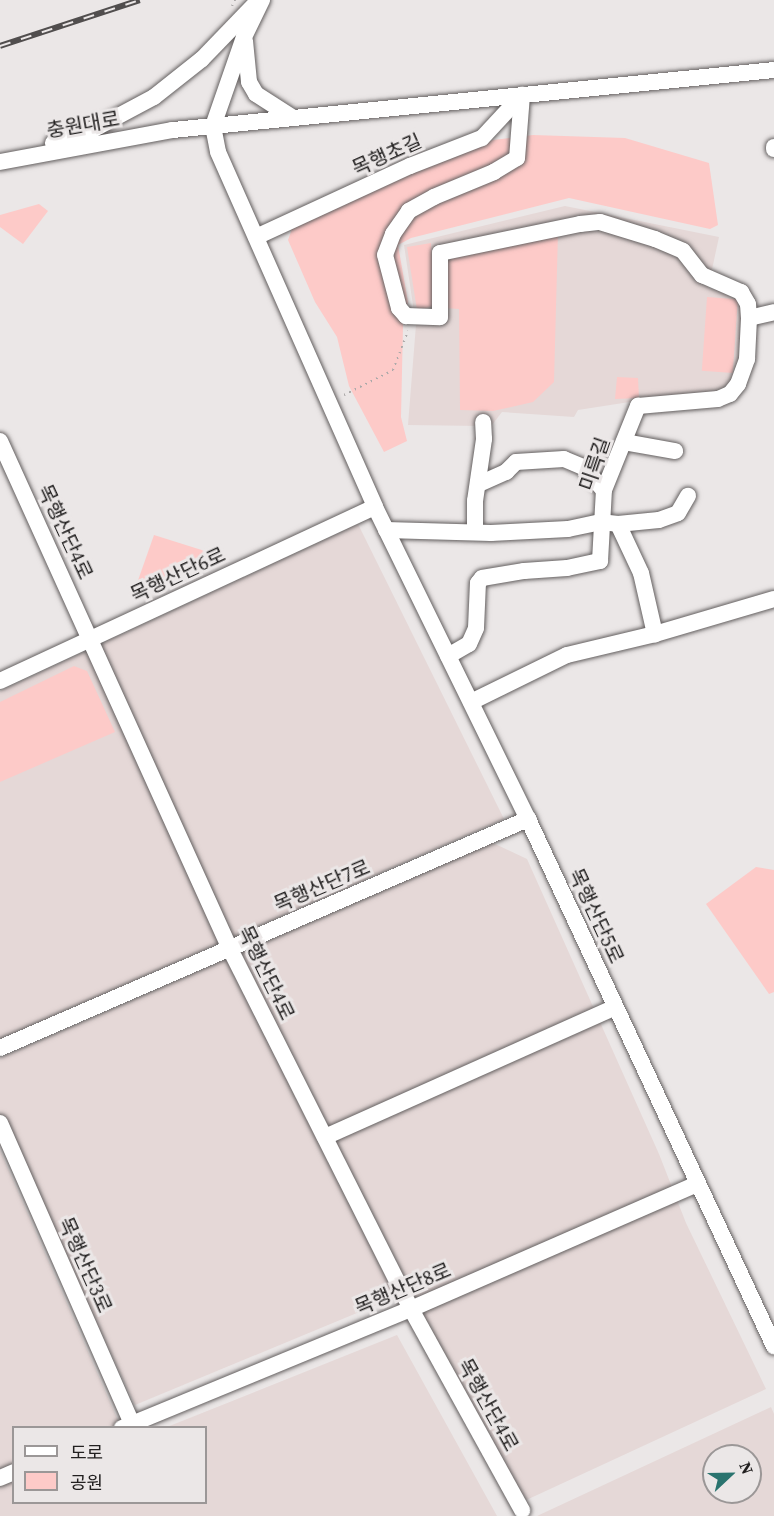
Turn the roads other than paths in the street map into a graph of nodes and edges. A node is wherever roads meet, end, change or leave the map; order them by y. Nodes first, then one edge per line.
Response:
1 (260, 0) edge
2 (244, 37) junction
3 (774, 70) edge
4 (522, 95) junction
5 (292, 117) junction
6 (213, 126) junction
7 (5, 161) edge
8 (256, 237) junction
9 (774, 312) edge
10 (749, 318) junction
11 (483, 422) dead end
12 (0, 441) edge
13 (624, 442) junction
14 (675, 451) dead end
15 (478, 484) junction
16 (604, 490) junction
17 (688, 496) dead end
18 (375, 507) junction
19 (600, 522) junction
20 (618, 524) junction
21 (386, 530) junction
22 (475, 532) junction
23 (774, 599) edge
24 (655, 634) junction
25 (91, 639) junction
26 (448, 656) junction
27 (0, 681) edge
28 (471, 702) junction
29 (528, 819) junction
30 (230, 949) junction
31 (615, 1007) junction
32 (0, 1048) edge
33 (0, 1123) edge
34 (325, 1137) junction
35 (697, 1184) junction
36 (411, 1309) junction
37 (774, 1346) edge
38 (127, 1426) edge
39 (522, 1510) dead end

1 - 2 street
1 - 7 street
2 - 5 street
2 - 6 street
3 - 4 street, 목행초길
4 - 5 street, 목행초길
4 - 8 street, 목행초길
4 - 10 street
5 - 6 street, 목행초길
6 - 7 street, 충원대로
6 - 8 street, 목행산단5로
8 - 18 street, 목행산단5로
9 - 10 street
10 - 13 street, 미륵길
11 - 15 street
12 - 25 street, 목행산단4로
13 - 14 street
13 - 16 street, 미륵길
15 - 16 street
15 - 22 street
16 - 19 street, 미륵길
17 - 20 street
18 - 21 street, 목행산단5로
18 - 25 street, 목행산단6로
19 - 20 street
19 - 22 street, 미륵길
19 - 26 street
20 - 24 street
21 - 22 street, 미륵길
21 - 26 street, 목행산단5로
23 - 24 street
24 - 28 street
25 - 27 street, 목행산단6로
25 - 30 street, 목행산단4로
26 - 28 street, 목행산단5로
28 - 29 street, 목행산단5로
29 - 30 street, 목행산단7로
29 - 31 street, 목행산단5로
30 - 32 street, 목행산단7로
30 - 34 street, 목행산단4로
31 - 34 street
31 - 35 street, 목행산단5로
33 - 38 street, 목행산단3로
34 - 36 street, 목행산단4로
35 - 36 street, 목행산단8로
35 - 37 street, 목행산단5로
36 - 38 street, 목행산단8로
36 - 39 street, 목행산단4로

